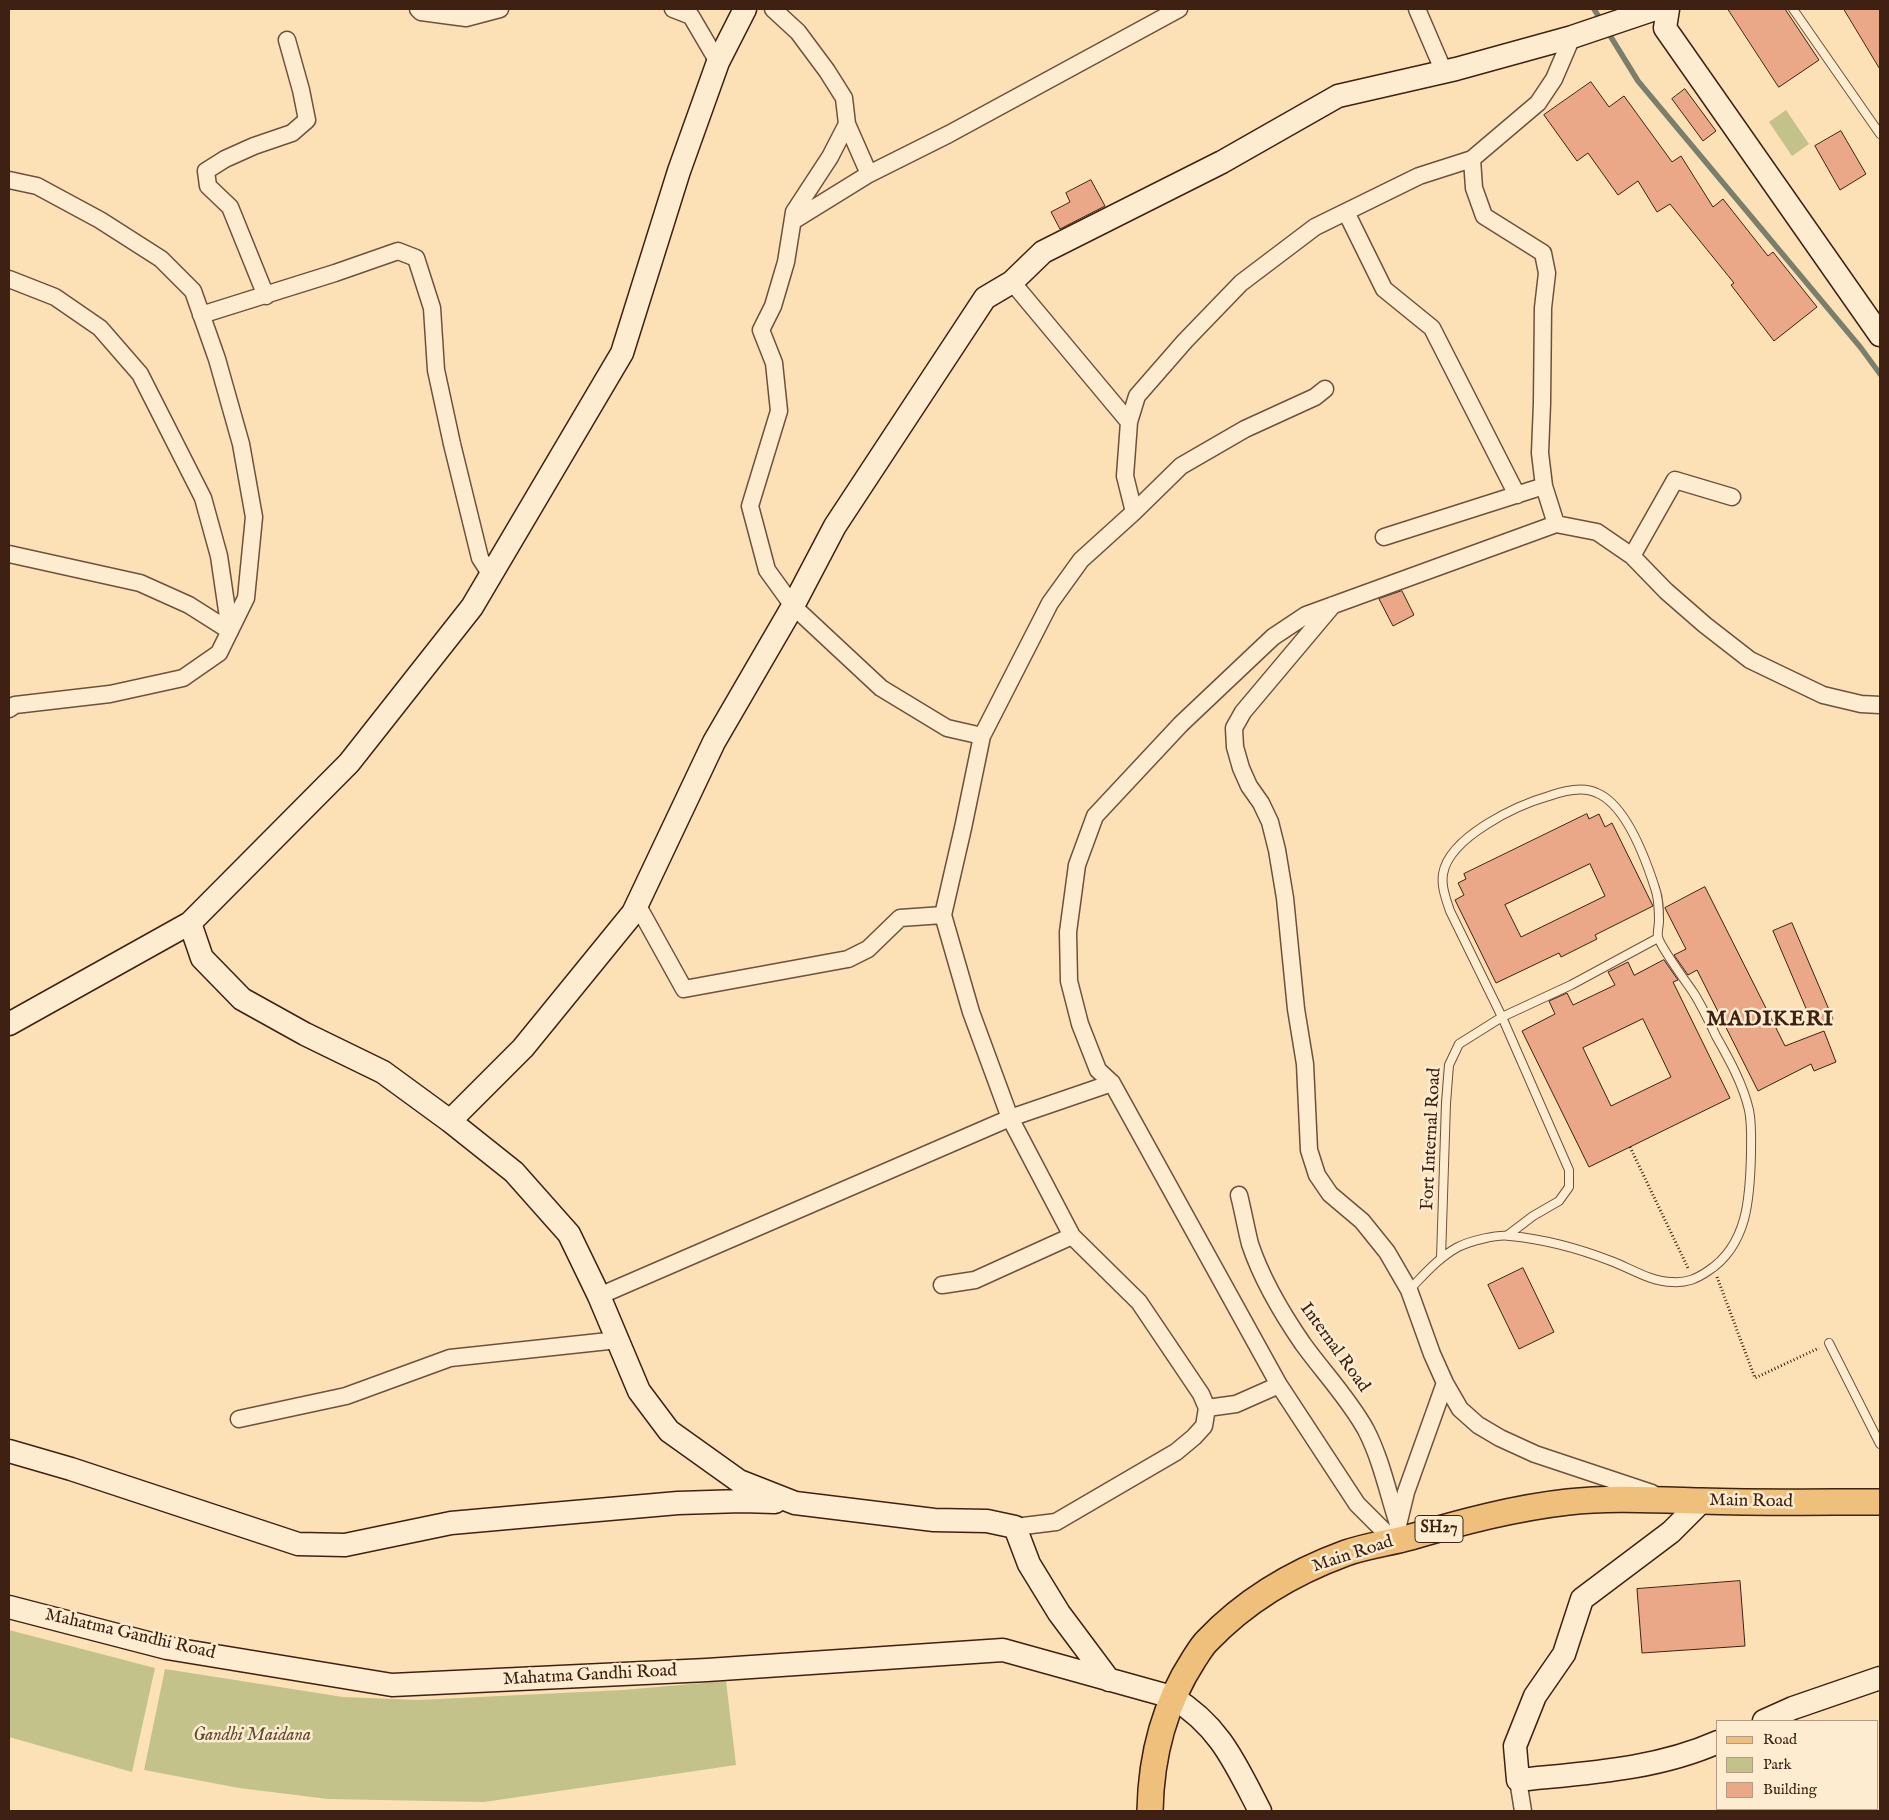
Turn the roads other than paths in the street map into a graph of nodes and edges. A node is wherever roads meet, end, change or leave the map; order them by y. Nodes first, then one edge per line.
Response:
1 (418, 9) edge
2 (500, 9) edge
3 (673, 9) edge
4 (745, 9) edge
5 (773, 9) edge
6 (1179, 9) edge
7 (1417, 9) edge
8 (1655, 9) edge
9 (1668, 9) edge
10 (1794, 9) edge
11 (1572, 37) junction
12 (287, 40) dead end
13 (718, 62) junction
14 (1444, 72) junction
15 (847, 124) junction
16 (1880, 134) edge
17 (1472, 159) junction
18 (869, 174) junction
19 (9, 180) edge
20 (1346, 212) junction
21 (793, 221) junction
22 (9, 279) edge
23 (1012, 282) junction
24 (266, 296) junction
25 (201, 315) junction
26 (1880, 335) edge
27 (1325, 389) dead end
28 (1129, 422) junction
29 (1544, 486) junction
30 (1517, 495) junction
31 (1732, 497) dead end
32 (1134, 512) junction
33 (1556, 524) junction
34 (1384, 538) dead end
35 (9, 554) edge
36 (1632, 556) junction
37 (491, 575) junction
38 (1333, 605) junction
39 (793, 606) junction
40 (230, 631) junction
41 (1880, 705) edge
42 (9, 709) edge
43 (982, 736) junction
44 (638, 906) junction
45 (942, 915) junction
46 (190, 923) junction
47 (1658, 938) junction
48 (1502, 1016) junction
49 (9, 1024) edge
50 (1112, 1083) junction
51 (1010, 1118) junction
52 (450, 1121) junction
53 (1239, 1195) dead end
54 (1508, 1235) junction
55 (1072, 1236) junction
56 (1441, 1258) junction
57 (942, 1285) dead end
58 (1409, 1290) junction
59 (599, 1296) junction
60 (618, 1340) junction
61 (1829, 1343) road end
62 (1445, 1383) junction
63 (1279, 1385) junction
64 (1207, 1408) junction
65 (240, 1419) dead end
66 (1880, 1444) edge
67 (9, 1450) edge
68 (1674, 1500) junction
69 (1702, 1501) junction
70 (1880, 1502) edge
71 (795, 1503) junction
72 (1015, 1527) junction
73 (1396, 1533) junction
74 (9, 1607) edge
75 (1880, 1678) edge
76 (1109, 1680) junction
77 (1172, 1697) junction
78 (1766, 1720) edge
79 (1716, 1743) edge
80 (1518, 1780) junction
81 (1150, 1811) edge
82 (1260, 1811) edge
83 (1523, 1811) edge

1 - 2 street
3 - 13 street
4 - 13 street
5 - 15 street
6 - 18 street
7 - 14 street
8 - 11 street
9 - 26 street
10 - 16 lane
11 - 14 street
11 - 17 street
12 - 24 street
13 - 37 street
14 - 23 street
15 - 18 street
15 - 21 street
17 - 20 street
17 - 29 street
18 - 21 street
19 - 25 street
20 - 28 street
20 - 30 street
21 - 39 street
22 - 40 street
23 - 28 street
23 - 39 street
24 - 25 street
24 - 37 street
25 - 40 street
27 - 32 street
28 - 32 street
29 - 30 street
29 - 33 street
30 - 34 street
31 - 36 street
32 - 43 street
33 - 36 street
33 - 38 street
35 - 40 street
36 - 41 street
37 - 46 street
38 - 50 street
38 - 58 street
39 - 43 street
39 - 44 street
40 - 42 street
43 - 45 street
44 - 45 street
44 - 52 street
45 - 51 street
46 - 49 street
46 - 52 street
47 - 48 lane, Fort Internal Road
47 - 48 lane
47 - 54 lane
48 - 54 lane
48 - 56 lane, Fort Internal Road
50 - 51 street
50 - 63 street
51 - 55 street
51 - 59 street
52 - 59 street
53 - 73 street, Internal Road
54 - 56 lane
55 - 57 street
55 - 64 street
56 - 58 lane
58 - 62 street
59 - 60 street
60 - 65 street
60 - 71 street
61 - 66 lane
62 - 68 street
62 - 73 street
63 - 64 street
63 - 73 street
64 - 72 street
67 - 71 street
68 - 69 main road, Main Road / SH27
68 - 73 main road, Main Road / SH27
69 - 70 main road, Main Road / SH27
69 - 80 street
71 - 72 street
72 - 76 street
73 - 77 main road, Main Road / SH27
74 - 76 street, Mahatma Gandhi Road
75 - 78 street
76 - 77 street, Mahatma Gandhi Road
77 - 81 main road, Main Road / SH27
77 - 82 street, Mahatma Gandhi Road
79 - 80 street
80 - 83 street

